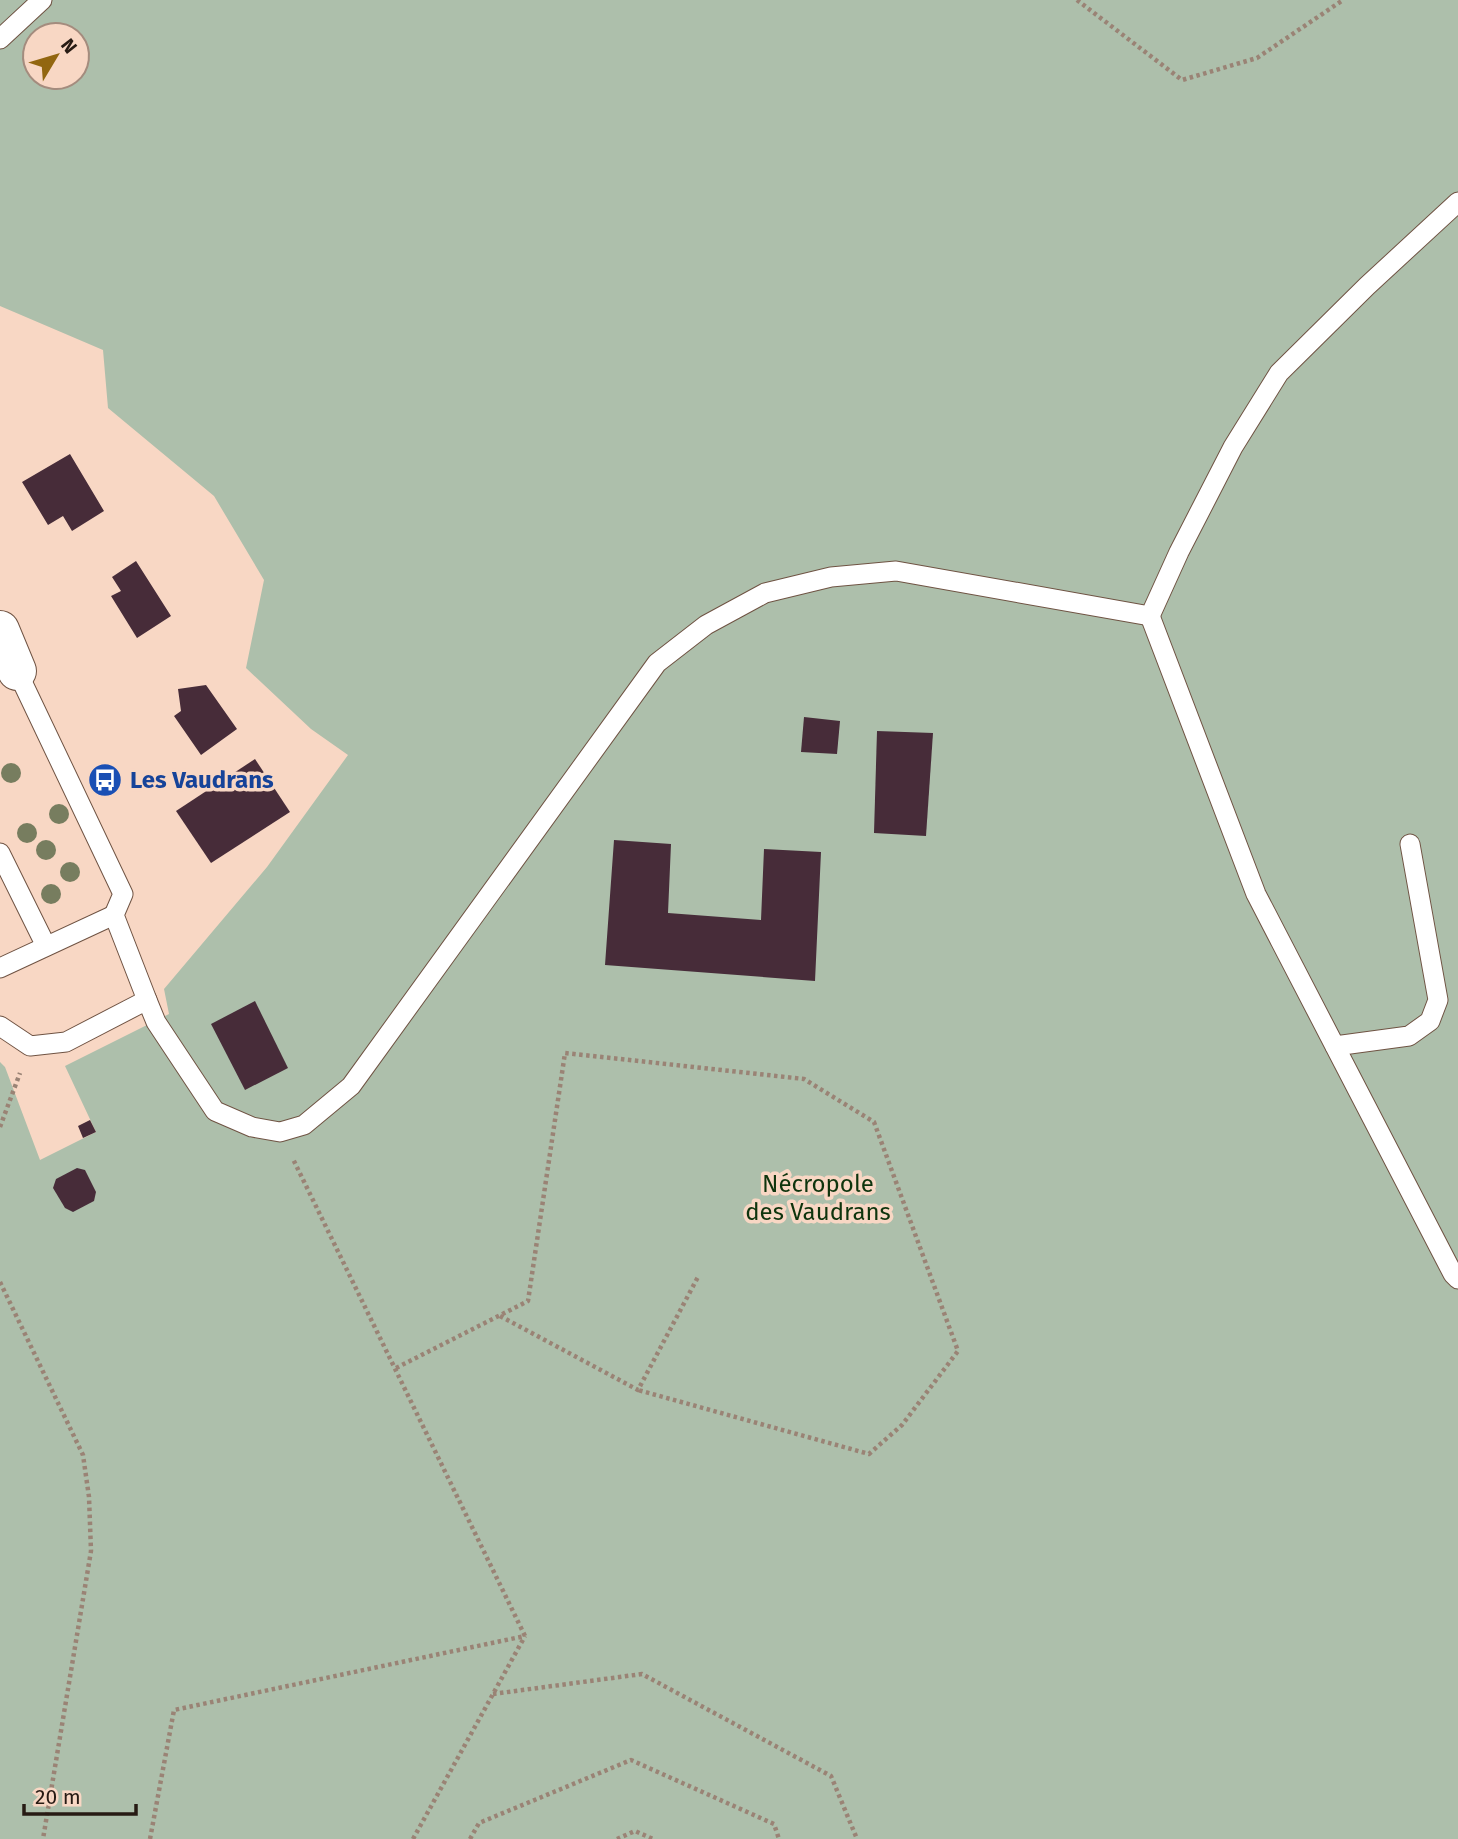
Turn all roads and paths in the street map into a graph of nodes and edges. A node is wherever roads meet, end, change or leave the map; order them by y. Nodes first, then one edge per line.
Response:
1 (42, 0) edge
2 (1077, 0) edge
3 (1343, 0) edge
4 (0, 39) edge
5 (1458, 202) edge
6 (1150, 616) junction
7 (0, 630) edge
8 (9, 675) edge
9 (1410, 844) dead end
10 (0, 853) edge
11 (114, 915) junction
12 (46, 946) junction
13 (0, 968) edge
14 (147, 1000) junction
15 (0, 1026) edge
16 (30, 1046) junction
17 (1335, 1046) junction
18 (0, 1127) edge
19 (280, 1132) junction
20 (1452, 1259) edge
21 (699, 1275) dead end
22 (1458, 1279) edge
23 (0, 1282) edge
24 (499, 1315) junction
25 (396, 1368) junction
26 (638, 1390) junction
27 (525, 1636) junction
28 (493, 1694) junction
29 (43, 1839) edge
30 (150, 1839) edge
31 (412, 1839) edge
32 (470, 1839) edge
33 (617, 1839) edge
34 (653, 1839) edge
35 (779, 1839) edge
36 (857, 1839) edge

1 - 4 lane
2 - 3 path
5 - 6 lane
6 - 17 lane
6 - 19 lane
7 - 8 street
8 - 11 lane
9 - 17 lane
10 - 12 lane
11 - 12 lane
11 - 14 lane
12 - 13 lane
14 - 16 lane
14 - 19 lane
15 - 16 lane
16 - 18 path
17 - 20 lane
19 - 25 path
20 - 22 lane
21 - 26 path
23 - 29 path
24 - 25 path
24 - 26 path
24 - 26 path
25 - 27 path
27 - 28 path
27 - 30 path
28 - 31 path
28 - 36 path
32 - 35 path
33 - 34 path

